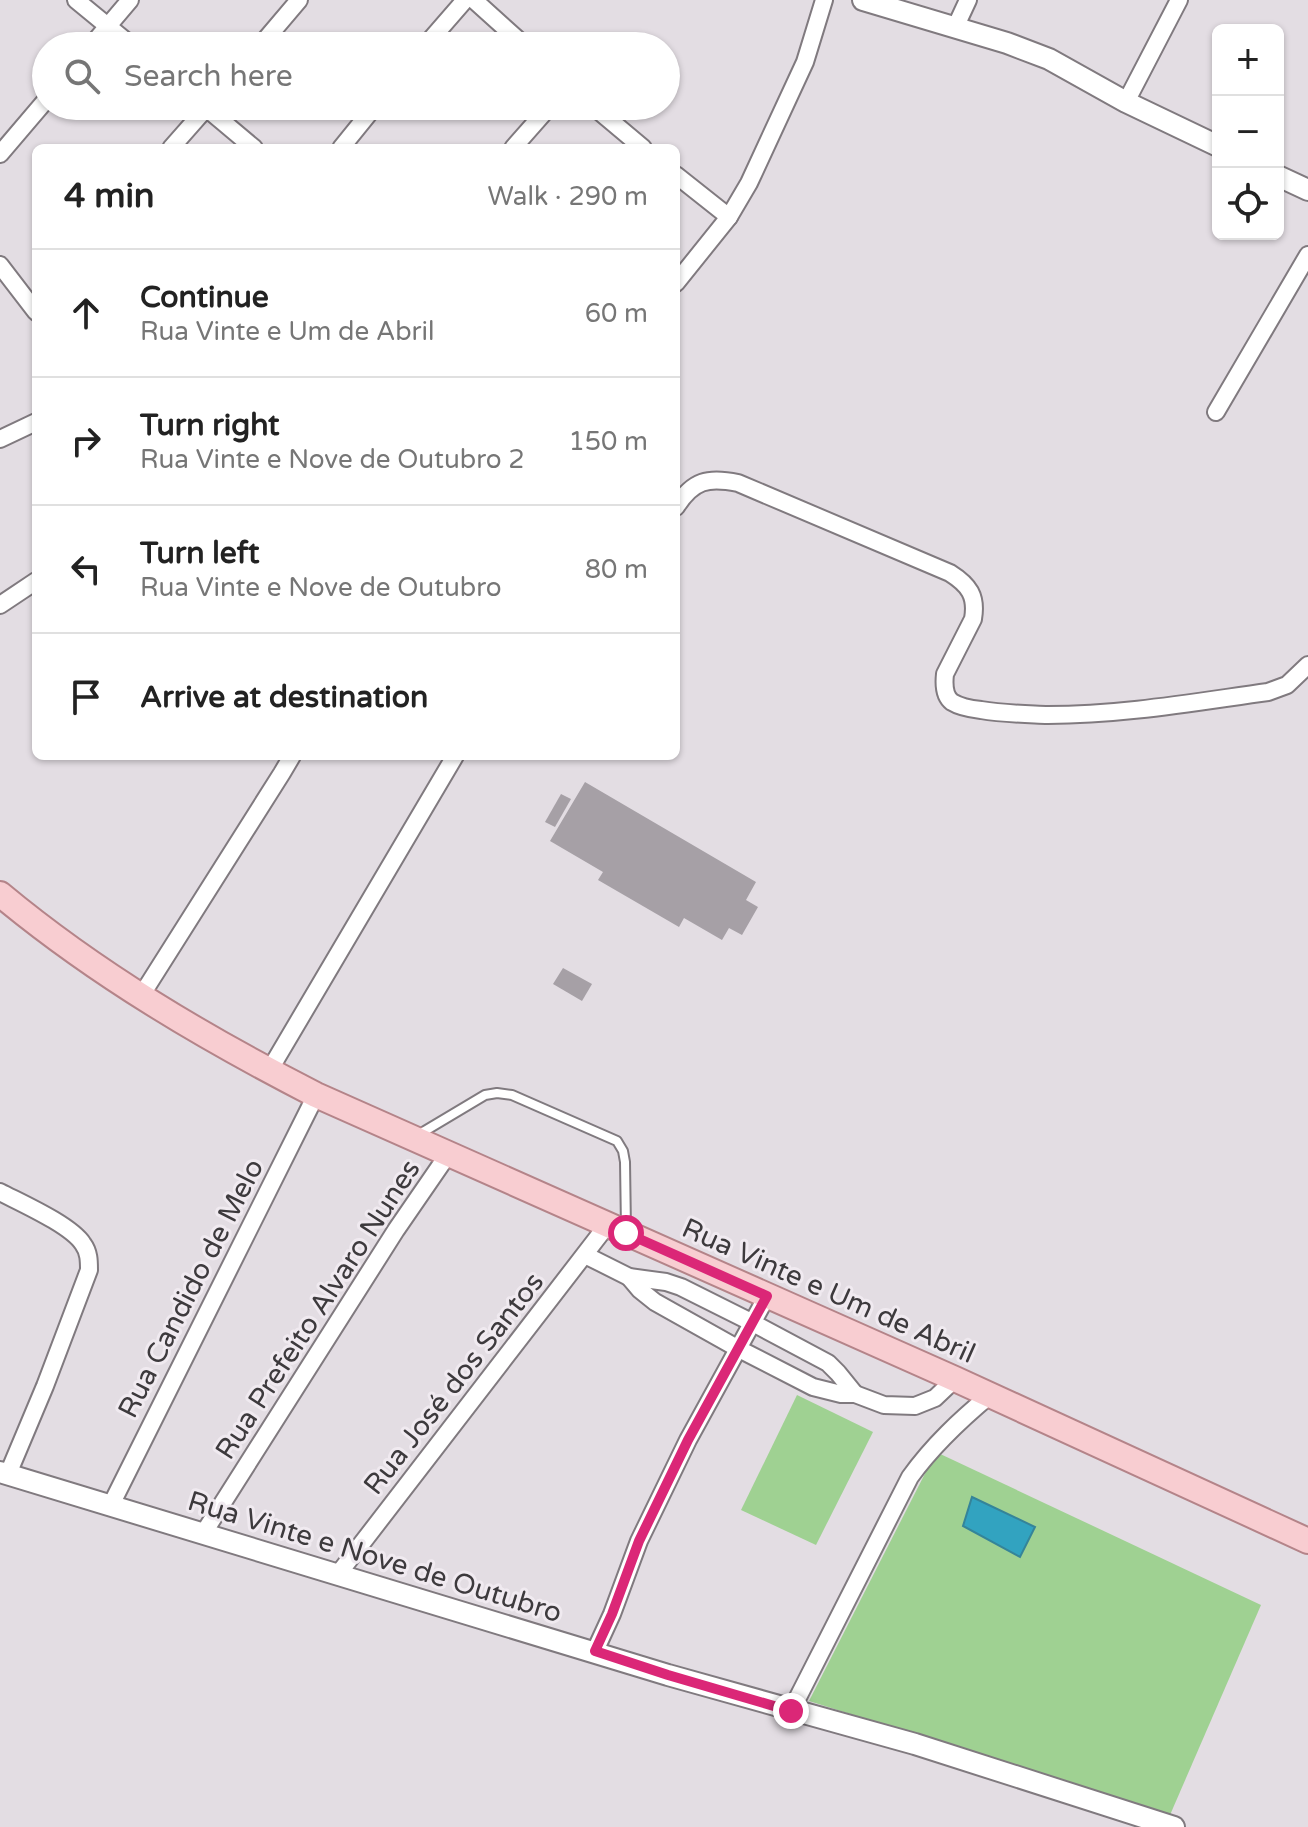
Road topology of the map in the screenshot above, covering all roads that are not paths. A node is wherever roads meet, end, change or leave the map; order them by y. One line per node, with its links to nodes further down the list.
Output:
1 (76, 0): 10 (street)
2 (130, 0): 10 (street)
3 (299, 0): 14 (street)
4 (465, 0): 15 (street)
5 (474, 0): 16 (street)
6 (824, 0): 34 (street)
7 (863, 0): 11 (street)
8 (968, 0): 11 (street)
9 (1179, 0): 17 (street)
10 (108, 26): 12 (street); 13 (street)
11 (955, 28): 17 (street)
12 (103, 32)
13 (115, 32)
14 (272, 32)
15 (437, 32)
16 (509, 32)
17 (1126, 102): 24 (street)
18 (32, 116): 30 (street)
19 (195, 120): 25 (street)
20 (221, 120): 26 (street)
21 (364, 120): 27 (street)
22 (538, 120): 28 (street)
23 (610, 120): 29 (street)
24 (1212, 143)
25 (174, 144)
26 (249, 144)
27 (344, 144)
28 (517, 144)
29 (638, 144)
30 (0, 154)
31 (680, 178): 34 (street)
32 (1284, 178): 33 (street)
33 (1307, 188)
34 (729, 217): 37 (street)
35 (1308, 255): 39 (street)
36 (0, 265): 38 (street)
37 (680, 278)
38 (32, 307)
39 (1216, 412)
40 (32, 424): 41 (street)
41 (0, 439)
42 (680, 502): 45 (street)
43 (32, 584): 44 (street)
44 (0, 605)
45 (1308, 665)
46 (290, 760): 49 (street)
47 (453, 760): 50 (street)
48 (0, 894): 49 (main road, Rua Vinte e Um de Abril)
49 (141, 996): 50 (main road, Rua Vinte e Um de Abril)
50 (269, 1071): 51 (main road, Rua Vinte e Um de Abril)
51 (316, 1095): 52 (main road, Rua Vinte e Um de Abril); 65 (street, Rua Candido de Melo)
52 (414, 1138): 53 (main road, Rua Vinte e Um de Abril); 55 (lane)
53 (449, 1153): 55 (main road, Rua Vinte e Um de Abril); 66 (street, Rua Prefeito Alvaro Nunes)
54 (0, 1192): 64 (street)
55 (617, 1228): 56 (street, Rua José dos Santos); 58 (main road, Rua Vinte e Um de Abril)
56 (585, 1255): 57 (street); 68 (street, Rua José dos Santos)
57 (629, 1277): 59 (street); 60 (street)
58 (767, 1296): 59 (street); 61 (main road, Rua Vinte e Um de Abril)
59 (751, 1322): 60 (street); 62 (street)
60 (737, 1348): 62 (street); 69 (street)
61 (955, 1379): 62 (street); 63 (main road, Rua Vinte e Um de Abril)
62 (855, 1394)
63 (990, 1395): 67 (main road, Rua Vinte e Um de Abril); 70 (street)
64 (4, 1473): 65 (street, Rua Vinte e Nove de Outubro)
65 (111, 1505): 66 (street, Rua Vinte e Nove de Outubro)
66 (203, 1534): 68 (street, Rua Vinte e Nove de Outubro)
67 (1308, 1541)
68 (339, 1573): 69 (street, Rua Vinte e Nove de Outubro)
69 (595, 1651): 70 (street, Rua Vinte e Nove de Outubro)
70 (791, 1711): 71 (street, Rua Vinte e Nove de Outubro)
71 (1174, 1827)

